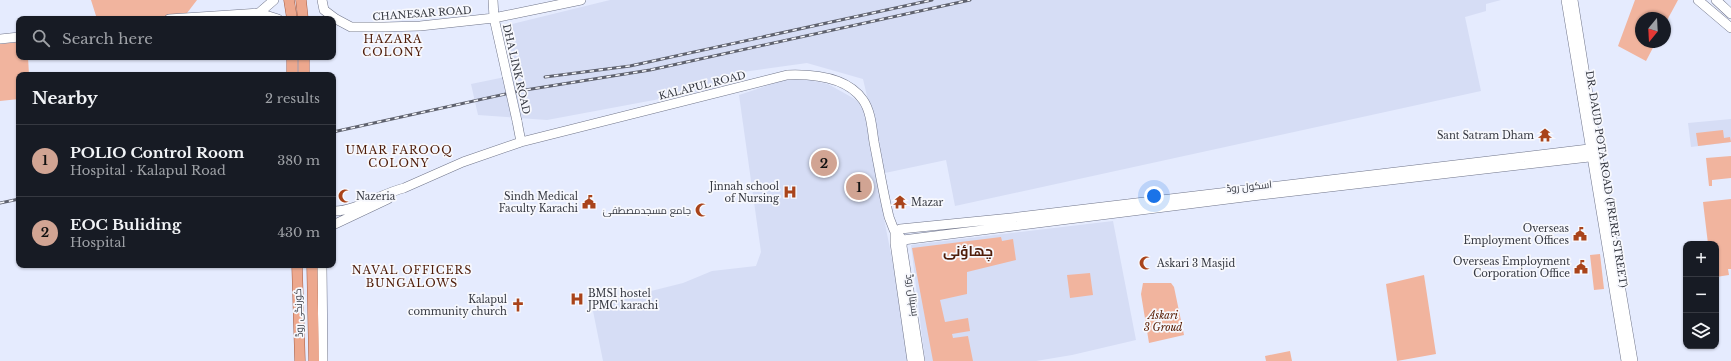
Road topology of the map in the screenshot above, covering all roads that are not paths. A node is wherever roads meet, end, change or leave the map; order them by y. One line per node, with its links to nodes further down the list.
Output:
1 (274, 0): 11 (main road)
2 (290, 0): 15 (main road)
3 (301, 0): 16 (main road)
4 (322, 0): 17 (main road, CHANESAR ROAD)
5 (493, 0): 18 (main road, DHA LINK ROAD)
6 (581, 0): 18 (main road, CHANESAR ROAD)
7 (1566, 0): 28 (main road, DR. DAUD POTA ROAD (FRERE STREET))
8 (1573, 0): 28 (main road, DR. DAUD POTA ROAD (FRERE STREET))
9 (1698, 0): 20 (main road)
10 (1716, 0): 12 (main road)
11 (259, 13): 13 (main road); 14 (main road)
12 (1731, 14)
13 (214, 16)
14 (268, 16)
15 (292, 16)
16 (303, 16)
17 (332, 16)
18 (494, 18): 19 (main road, CHANESAR ROAD); 27 (main road, DHA LINK ROAD, bridge)
19 (336, 19)
20 (1731, 28)
21 (16, 37): 22 (main road)
22 (0, 39)
23 (292, 60): 25 (main road)
24 (304, 60): 26 (main road)
25 (292, 72)
26 (304, 72)
27 (521, 142): 29 (main road, KALAPUL ROAD); 33 (main road, KALAPUL ROAD)
28 (1594, 152): 31 (main road, اسکول روڈ); 43 (main road, DR. DAUD POTA ROAD (FRERE STREET)); 44 (main road, DR. DAUD POTA ROAD (FRERE STREET))
29 (404, 188): 30 (main road); 32 (main road)
30 (336, 210)
31 (1111, 210): 33 (main road, اسکول روڈ); 34 (main road, اسکول روڈ)
32 (336, 224)
33 (895, 232): 34 (main road, KALAPUL ROAD); 41 (main road, ہسپتال روڈ)
34 (903, 240): 42 (main road, ہسپتال روڈ)
35 (297, 268): 38 (main road, کورنگی روڈ)
36 (312, 268): 39 (main road)
37 (322, 268): 40 (main road)
38 (300, 361)
39 (314, 361)
40 (323, 361)
41 (912, 361)
42 (920, 361)
43 (1626, 361)
44 (1633, 361)

